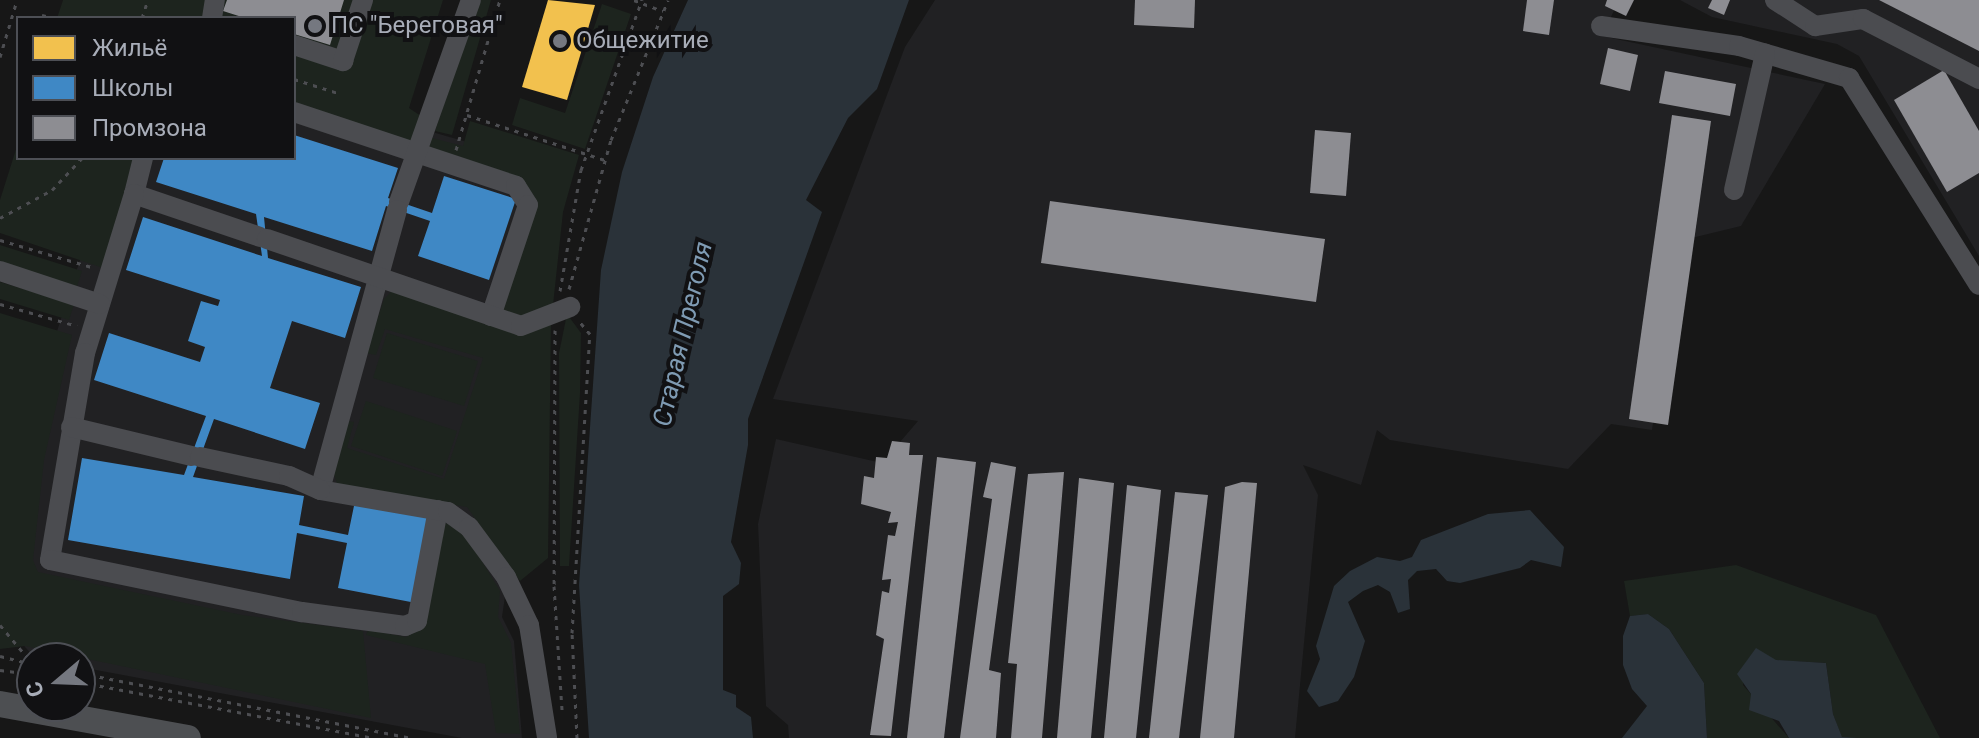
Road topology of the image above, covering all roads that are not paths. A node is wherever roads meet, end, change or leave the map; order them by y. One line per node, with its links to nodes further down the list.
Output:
1 (363, 0): 5 (street)
2 (471, 0): 9 (street)
3 (1775, 0): 7 (street)
4 (1601, 26): 6 (street)
5 (296, 46)
6 (1765, 53): 11 (street); 15 (street)
7 (1979, 79)
8 (296, 113): 9 (street)
9 (417, 154): 14 (street); 18 (street)
10 (142, 160): 12 (street)
11 (1734, 190)
12 (134, 194): 14 (street); 16 (street)
13 (0, 271): 16 (street)
14 (376, 280): 18 (street); 20 (street)
15 (1979, 285)
16 (100, 304): 19 (street)
17 (564, 310): 18 (street)
18 (491, 316)
19 (71, 427): 20 (street); 21 (street)
20 (320, 490): 21 (street)
21 (438, 510): 24 (street)
22 (0, 704): 23 (main road)
23 (188, 738)
24 (547, 738)

